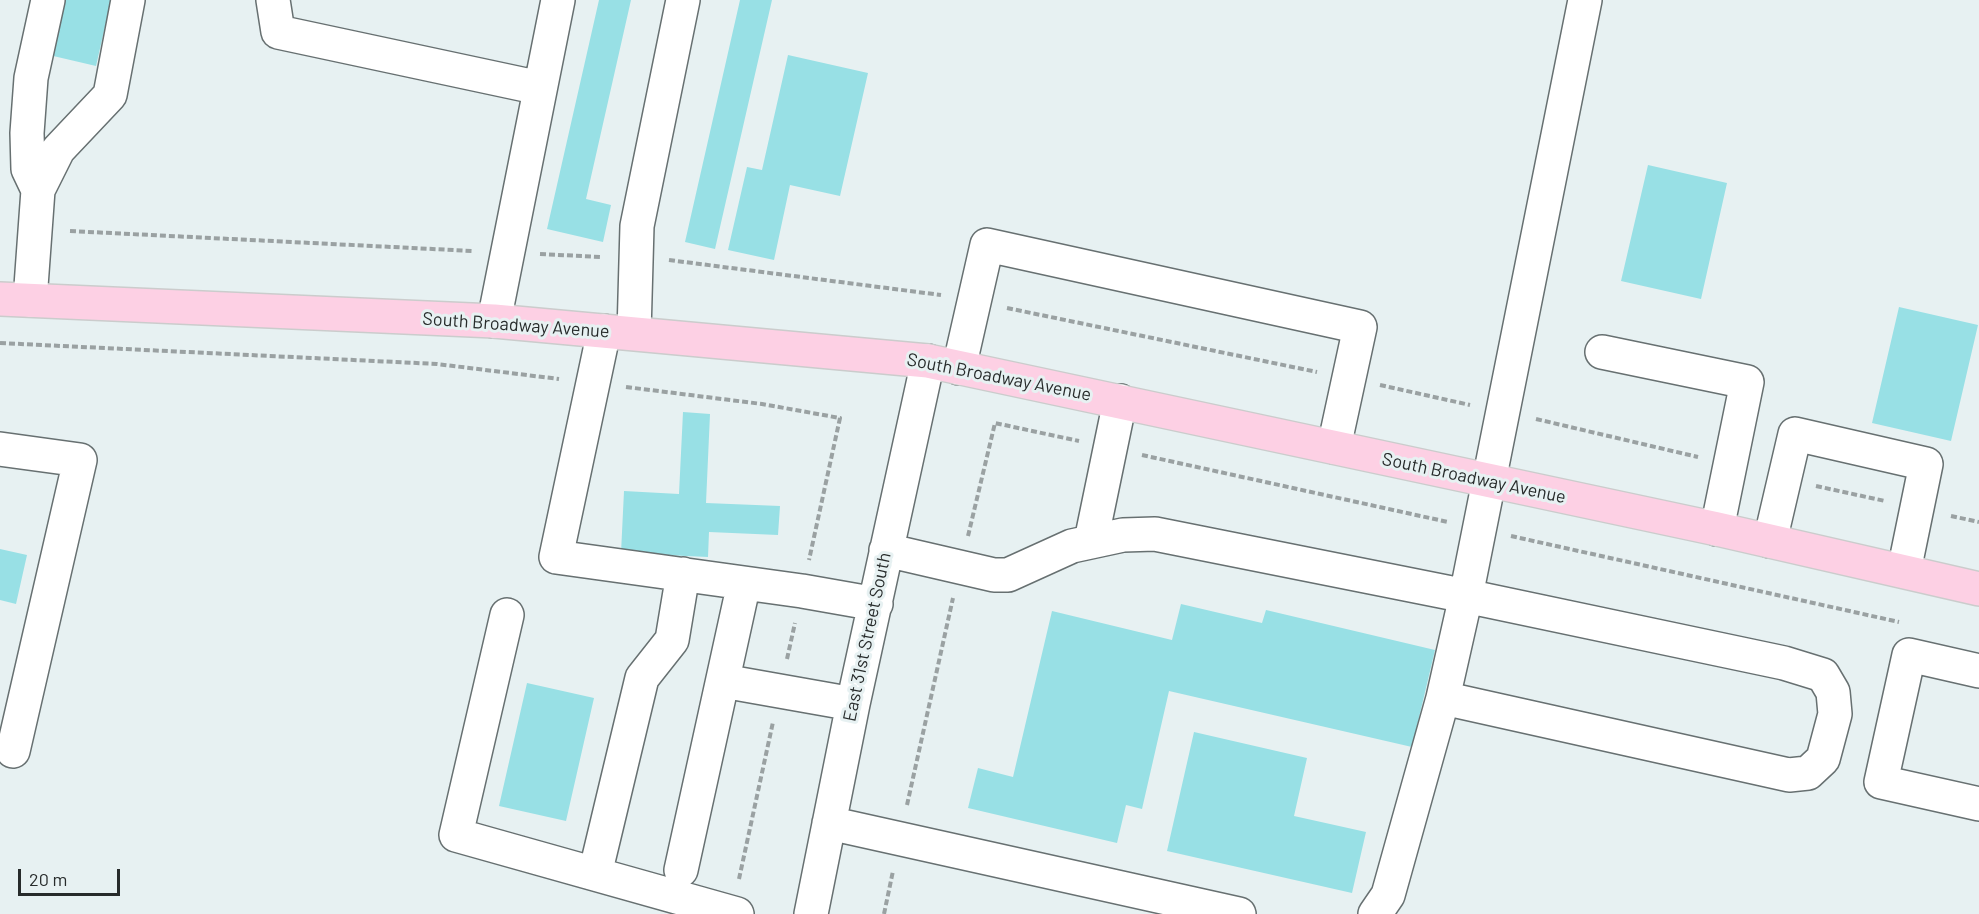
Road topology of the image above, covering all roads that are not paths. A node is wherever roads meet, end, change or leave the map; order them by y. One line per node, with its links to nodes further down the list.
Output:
1 (48, 0): 8 (street)
2 (128, 0): 8 (street)
3 (273, 0): 7 (street)
4 (558, 0): 7 (street)
5 (683, 0): 11 (street)
6 (1585, 0): 17 (street)
7 (540, 88): 10 (street)
8 (38, 190): 9 (street)
9 (15, 299): 10 (main road, South Broadway Avenue)
10 (495, 321): 11 (main road, South Broadway Avenue)
11 (619, 332): 13 (main road, South Broadway Avenue); 23 (street)
12 (1602, 352): 18 (street)
13 (944, 364): 14 (main road, South Broadway Avenue); 15 (street, East 31st Street South); 21 (street, East 31st Street South)
14 (1120, 401): 15 (main road, South Broadway Avenue); 19 (street)
15 (1334, 447): 17 (main road, South Broadway Avenue)
16 (0, 449): 33 (street)
17 (1490, 481): 18 (main road, South Broadway Avenue); 26 (street)
18 (1717, 529): 20 (main road, South Broadway Avenue)
19 (1090, 541): 21 (street); 26 (street)
20 (1770, 541): 22 (main road, South Broadway Avenue); 22 (street)
21 (886, 550): 27 (street, East 31st Street South)
22 (1904, 572): 25 (main road, South Broadway Avenue)
23 (683, 574): 24 (street); 37 (street)
24 (744, 583): 27 (street); 30 (street)
25 (1979, 589)
26 (1466, 596): 31 (street); 31 (street)
27 (876, 604): 32 (street, East 31st Street South)
28 (507, 615): 37 (street)
29 (1979, 671): 34 (street)
30 (723, 681): 32 (street); 36 (street)
31 (1443, 698): 41 (street)
32 (853, 704): 35 (street, East 31st Street South)
33 (13, 751)
34 (1979, 804)
35 (830, 823): 39 (street, East 31st Street South); 40 (street)
36 (681, 870)
37 (595, 874): 38 (street)
38 (737, 914)
39 (811, 914)
40 (1239, 914)
41 (1375, 914)

